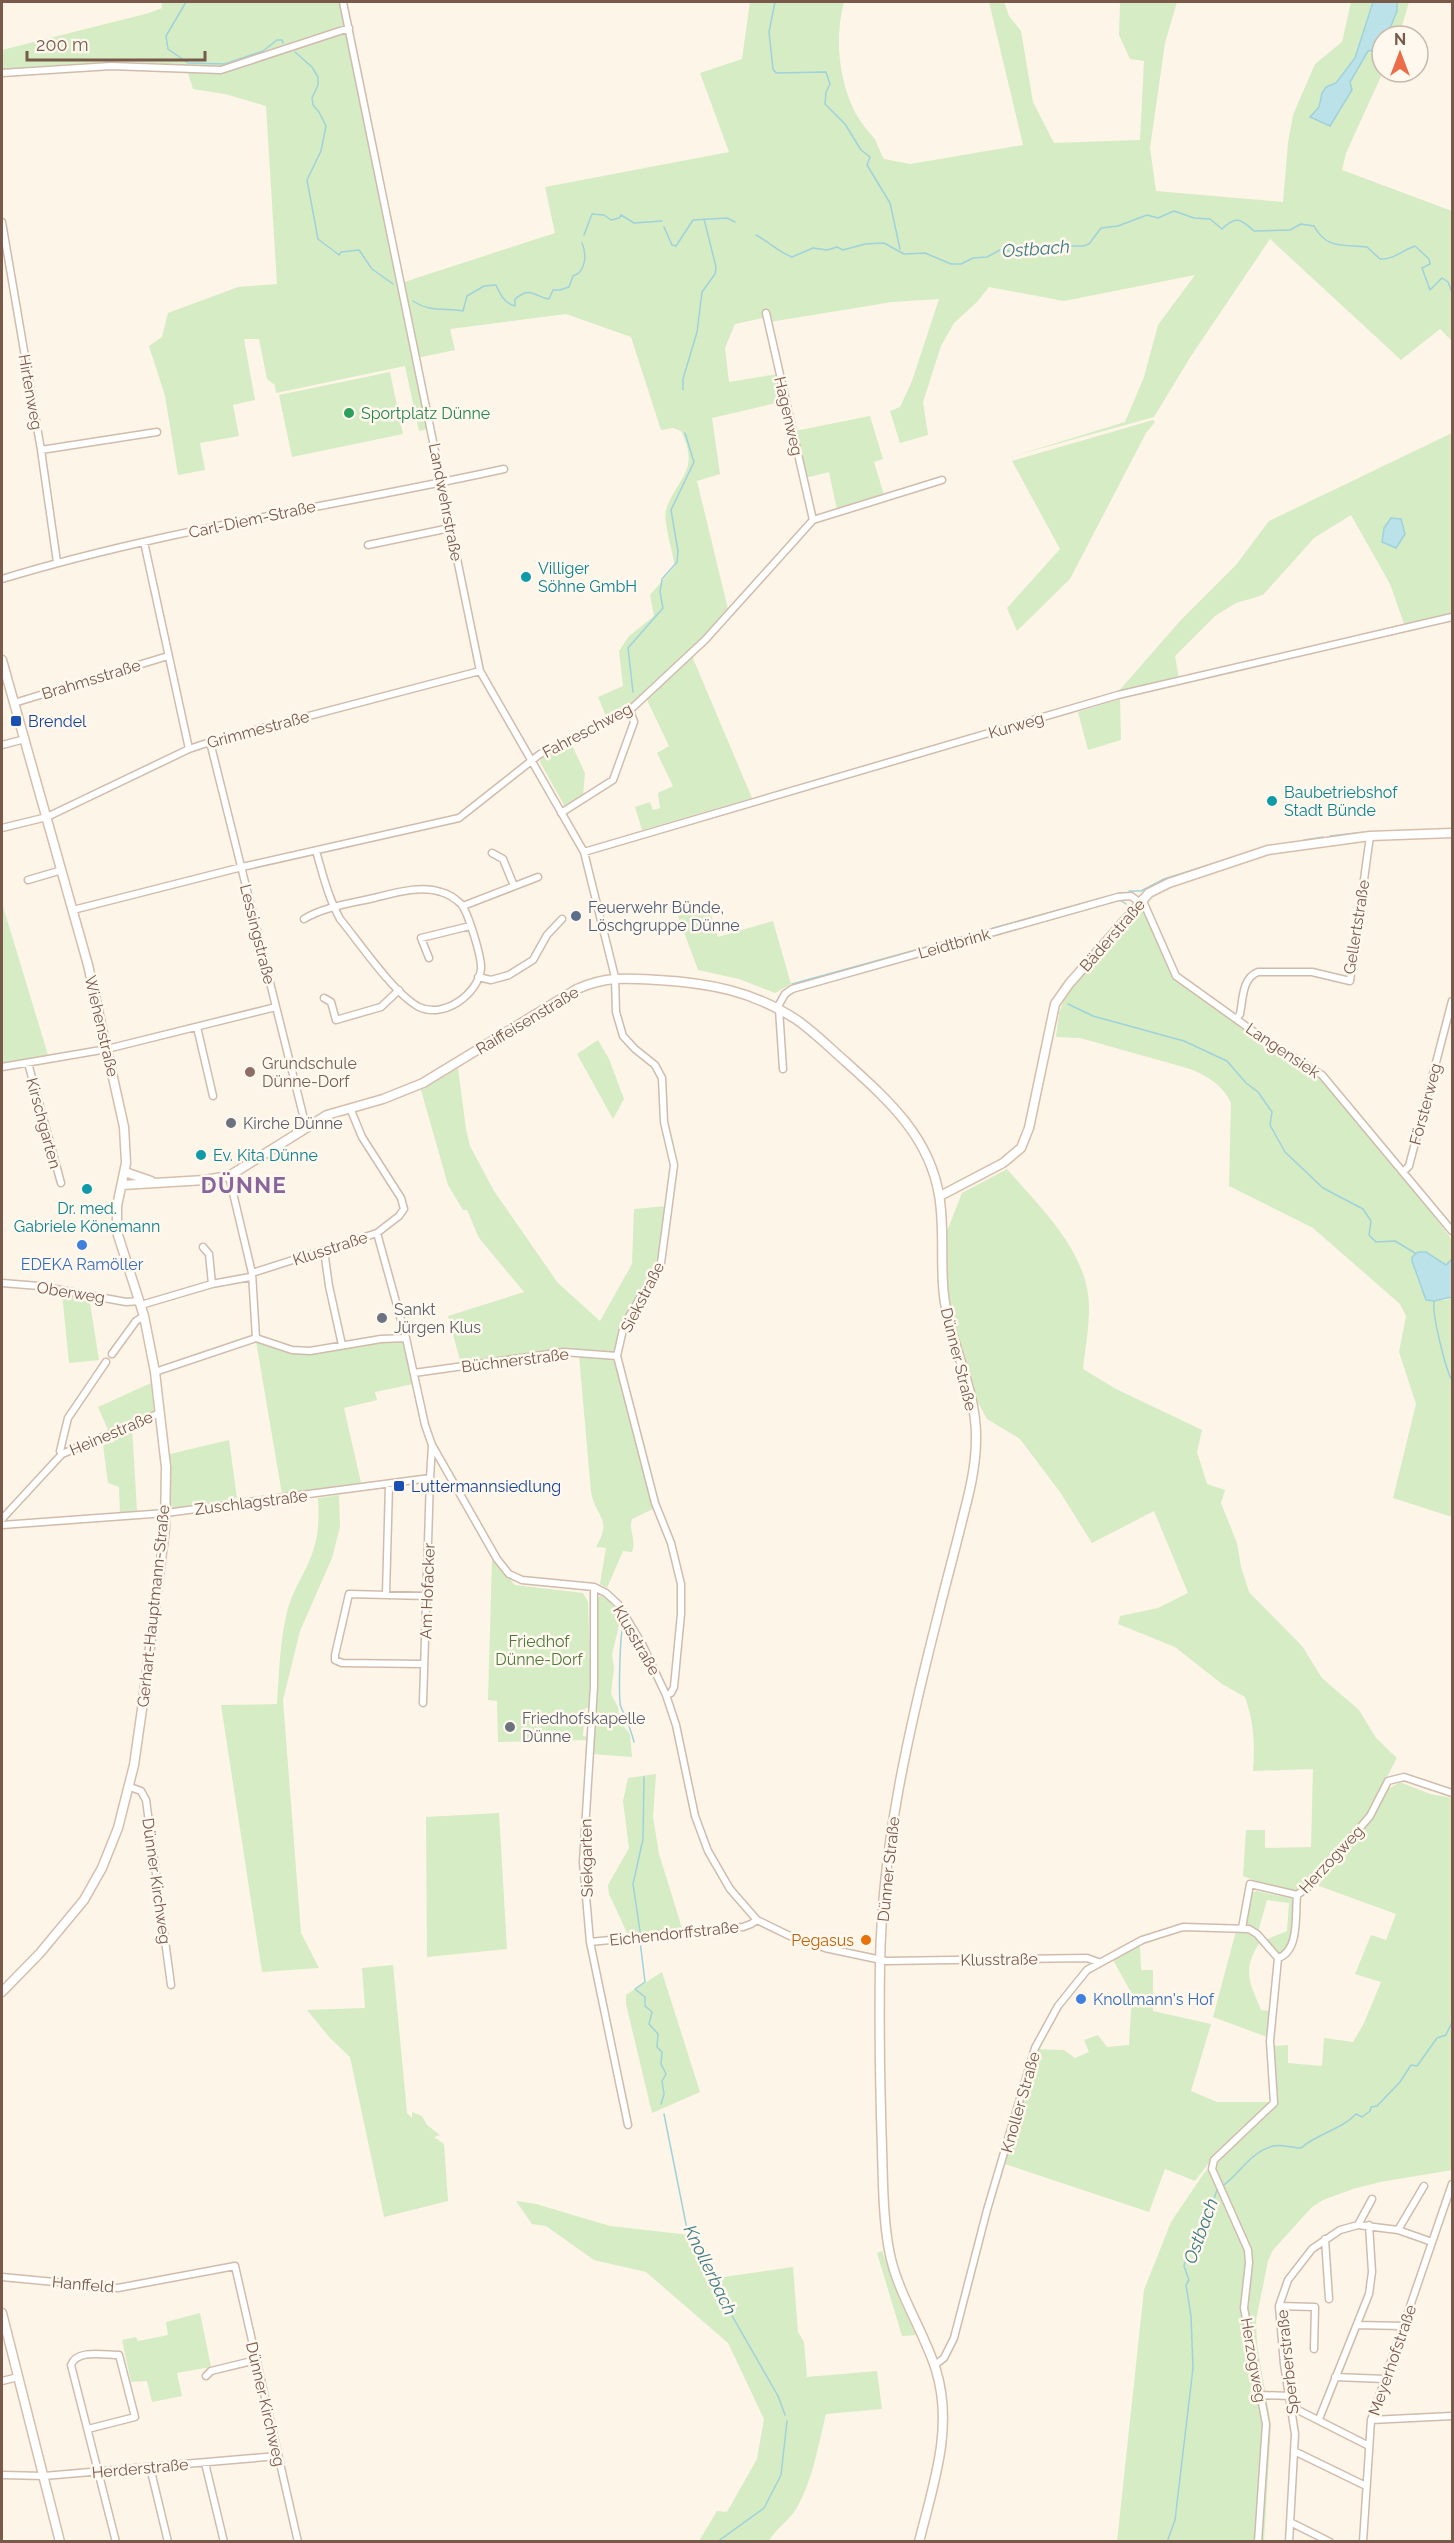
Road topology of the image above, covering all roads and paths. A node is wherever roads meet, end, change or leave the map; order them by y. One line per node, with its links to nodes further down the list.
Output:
1 (343, 2): 2 (street, Landwehrstraße)
2 (349, 28): 3 (street); 10 (street, Landwehrstraße)
3 (2, 73)
4 (2, 222): 7 (street, Hirtenweg)
5 (766, 313): 11 (street, Hagenweg)
6 (157, 432): 7 (street)
7 (41, 450): 15 (street, Hirtenweg)
8 (504, 468): 10 (street, Carl-Diem-Straße)
9 (942, 480): 11 (street)
10 (442, 482): 12 (street, Landwehrstraße); 13 (street, Carl-Diem-Straße)
11 (813, 520): 22 (street, Fahreschweg)
12 (450, 528): 14 (street); 20 (street, Landwehrstraße)
13 (144, 542): 15 (street, Carl-Diem-Straße); 18 (street)
14 (368, 545)
15 (57, 562): 16 (street, Carl-Diem-Straße)
16 (2, 579)
17 (1452, 617): 34 (street, Kurweg)
18 (168, 656): 21 (street, Brahmsstraße); 26 (street)
19 (2, 660): 21 (street, Wiehenstraße)
20 (480, 671): 24 (street, Grimmestraße); 27 (street, Landwehrstraße)
21 (14, 703): 23 (street, Wiehenstraße)
22 (630, 710): 27 (street, Fahreschweg); 28 (street)
23 (25, 739): 25 (street); 29 (street, Wiehenstraße)
24 (210, 742): 26 (street, Grimmestraße); 36 (street, Lessingstraße)
25 (2, 745)
26 (189, 749): 29 (street, Grimmestraße)
27 (531, 761): 28 (street, Landwehrstraße); 33 (street, Fahreschweg)
28 (561, 813): 34 (street, Landwehrstraße)
29 (47, 817): 30 (street); 37 (street, Wiehenstraße)
30 (2, 828)
31 (1452, 833): 32 (street, Bäderstraße)
32 (1370, 836): 41 (street, Bäderstraße); 56 (street, Gellertstraße)
33 (316, 851): 36 (street, Fahreschweg); 43 (street)
34 (584, 852): 50 (street, Landwehrstraße)
35 (492, 853): 40 (street)
36 (242, 867): 44 (street, Fahreschweg); 54 (street, Lessingstraße)
37 (62, 870): 39 (street); 44 (street, Wiehenstraße)
38 (538, 877): 40 (street)
39 (28, 880)
40 (514, 886): 42 (street)
41 (1141, 901): 55 (street, Leidtbrink); 56 (street, Langensiek); 71 (street, Bäderstraße)
42 (463, 906): 43 (street); 47 (street)
43 (334, 908): 45 (street); 51 (street)
44 (73, 910): 58 (street, Wiehenstraße)
45 (304, 919)
46 (562, 919): 49 (street)
47 (470, 926): 48 (street); 49 (street)
48 (429, 958)
49 (478, 977): 51 (street)
50 (615, 977): 55 (street, Raiffeisenstraße); 63 (street, Raiffeisenstraße); 85 (street, Siekstraße)
51 (399, 990): 52 (street)
52 (324, 998)
53 (1452, 1001): 65 (street, Försterweg)
54 (276, 1007): 57 (street); 64 (street, Lessingstraße)
55 (778, 1009): 61 (street); 71 (street, Raiffeisenstraße)
56 (1237, 1018): 65 (street, Langensiek)
57 (197, 1027): 58 (street); 62 (street)
58 (107, 1049): 59 (street); 66 (street, Wiehenstraße)
59 (28, 1063): 60 (street); 68 (street, Kirschgarten)
60 (2, 1067)
61 (783, 1069)
62 (213, 1096)
63 (350, 1108): 64 (street, Raiffeisenstraße); 73 (street)
64 (306, 1126): 67 (street, Raiffeisenstraße)
65 (1404, 1171): 72 (street, Langensiek)
66 (125, 1172): 69 (street, Raiffeisenstraße); 70 (street, Wiehenstraße)
67 (229, 1176): 69 (street, Raiffeisenstraße); 76 (street)
68 (61, 1183)
69 (154, 1183): 70 (street, Raiffeisenstraße)
70 (123, 1185): 79 (street, Gerhart-Hauptmann-Straße)
71 (940, 1196): 110 (street, Dünner Straße)
72 (1452, 1231)
73 (377, 1233): 75 (street, Klusstraße); 82 (street, Klusstraße)
74 (203, 1246): 78 (street)
75 (324, 1250): 76 (street, Klusstraße); 83 (street)
76 (251, 1275): 78 (street, Klusstraße); 81 (street)
77 (2, 1283): 79 (street, Oberweg)
78 (212, 1284): 79 (street, Klusstraße)
79 (140, 1303): 80 (street, Gerhart-Hauptmann-Straße)
80 (144, 1316): 84 (street); 87 (street, Gerhart-Hauptmann-Straße)
81 (256, 1338): 83 (street); 87 (street)
82 (406, 1338): 83 (street); 88 (street, Klusstraße)
83 (342, 1345)
84 (112, 1354)
85 (617, 1356): 88 (street, Büchnerstraße); 101 (street, Siekstraße)
86 (106, 1362): 91 (street, Heinestraße)
87 (155, 1372): 89 (street, Gerhart-Hauptmann-Straße)
88 (414, 1373): 90 (street, Klusstraße)
89 (160, 1413): 91 (street, Heinestraße); 94 (street, Gerhart-Hauptmann-Straße)
90 (432, 1445): 92 (street); 97 (street, Klusstraße)
91 (62, 1454): 95 (street, Heinestraße)
92 (430, 1478): 93 (street, Zuschlagstraße); 99 (street, Am Hofacker)
93 (388, 1485): 94 (street, Zuschlagstraße); 98 (street)
94 (166, 1513): 96 (street, Zuschlagstraße); 103 (street, Gerhart-Hauptmann-Straße)
95 (2, 1519)
96 (2, 1525)
97 (594, 1587): 101 (street, Klusstraße); 108 (street, Siekgarten)
98 (386, 1594): 99 (street); 100 (street)
99 (427, 1596): 100 (street, Am Hofacker)
100 (424, 1664): 102 (street, Am Hofacker)
101 (666, 1695): 106 (street, Klusstraße)
102 (423, 1703)
103 (130, 1786): 112 (street, Dünner Kirchweg); 113 (street, Gerhart-Hauptmann-Straße)
104 (1452, 1793): 105 (street, Herzogweg)
105 (1297, 1895): 107 (street); 109 (street, Herzogweg)
106 (757, 1920): 108 (street, Eichendorffstraße); 110 (street, Klusstraße)
107 (1242, 1928): 109 (street); 111 (street, Knoller Straße)
108 (590, 1942): 114 (street, Siekgarten)
109 (1278, 1958): 138 (street, Herzogweg)
110 (880, 1960): 111 (street, Klusstraße); 132 (street, Dünner Straße)
111 (1098, 1962): 132 (street, Knoller Straße)
112 (171, 1985)
113 (2, 1992)
114 (628, 2126)
115 (1452, 2184): 122 (street, Meyerhofstraße)
116 (1424, 2186): 120 (street)
117 (1372, 2199): 118 (street)
118 (1358, 2225): 119 (street, Sperberstraße); 121 (street, Sperberstraße)
119 (1369, 2225): 120 (street, Sperberstraße); 128 (street)
120 (1398, 2230): 122 (street, Sperberstraße)
121 (1325, 2239): 125 (street); 126 (street, Sperberstraße)
122 (1432, 2242): 129 (street, Meyerhofstraße)
123 (235, 2266): 124 (street, Hanffeld); 131 (street, Dünner Kirchweg)
124 (2, 2277)
125 (1329, 2299)
126 (1279, 2306): 130 (street); 139 (street, Sperberstraße)
127 (2, 2313): 134 (street)
128 (1357, 2325): 129 (street); 135 (street)
129 (1403, 2326): 136 (street, Meyerhofstraße)
130 (1314, 2349)
131 (256, 2360): 133 (street); 147 (street, Dünner Kirchweg)
132 (935, 2365): 160 (street, Dünner Straße)
133 (206, 2376)
134 (18, 2377): 137 (street); 152 (street)
135 (1335, 2377): 136 (street); 142 (street)
136 (1385, 2379): 143 (street, Meyerhofstraße)
137 (2, 2381)
138 (1260, 2395): 139 (street); 161 (street, Herzogweg)
139 (1291, 2396): 140 (street, Sperberstraße)
140 (1292, 2407): 142 (street); 146 (street, Sperberstraße)
141 (1452, 2416): 143 (street)
142 (1319, 2419): 145 (street)
143 (1371, 2420): 145 (street, Meyerhofstraße)
144 (88, 2429): 144 (street); 150 (street)
145 (1369, 2446): 153 (street, Meyerhofstraße)
146 (1294, 2451): 153 (street); 154 (street, Sperberstraße)
147 (278, 2456): 148 (street, Herderstraße); 159 (street, Dünner Kirchweg)
148 (205, 2463): 149 (street, Herderstraße); 158 (street)
149 (150, 2468): 150 (street, Herderstraße); 157 (street)
150 (99, 2472): 152 (street, Herderstraße); 156 (street)
151 (2, 2475): 152 (street, Herderstraße)
152 (44, 2476): 155 (street)
153 (1366, 2486): 164 (street, Meyerhofstraße)
154 (1290, 2522): 162 (street, Sperberstraße); 163 (street)
155 (60, 2541)
156 (116, 2541)
157 (168, 2541)
158 (225, 2541)
159 (298, 2541)
160 (919, 2541)
161 (1258, 2541)
162 (1289, 2541)
163 (1330, 2541)
164 (1363, 2541)

